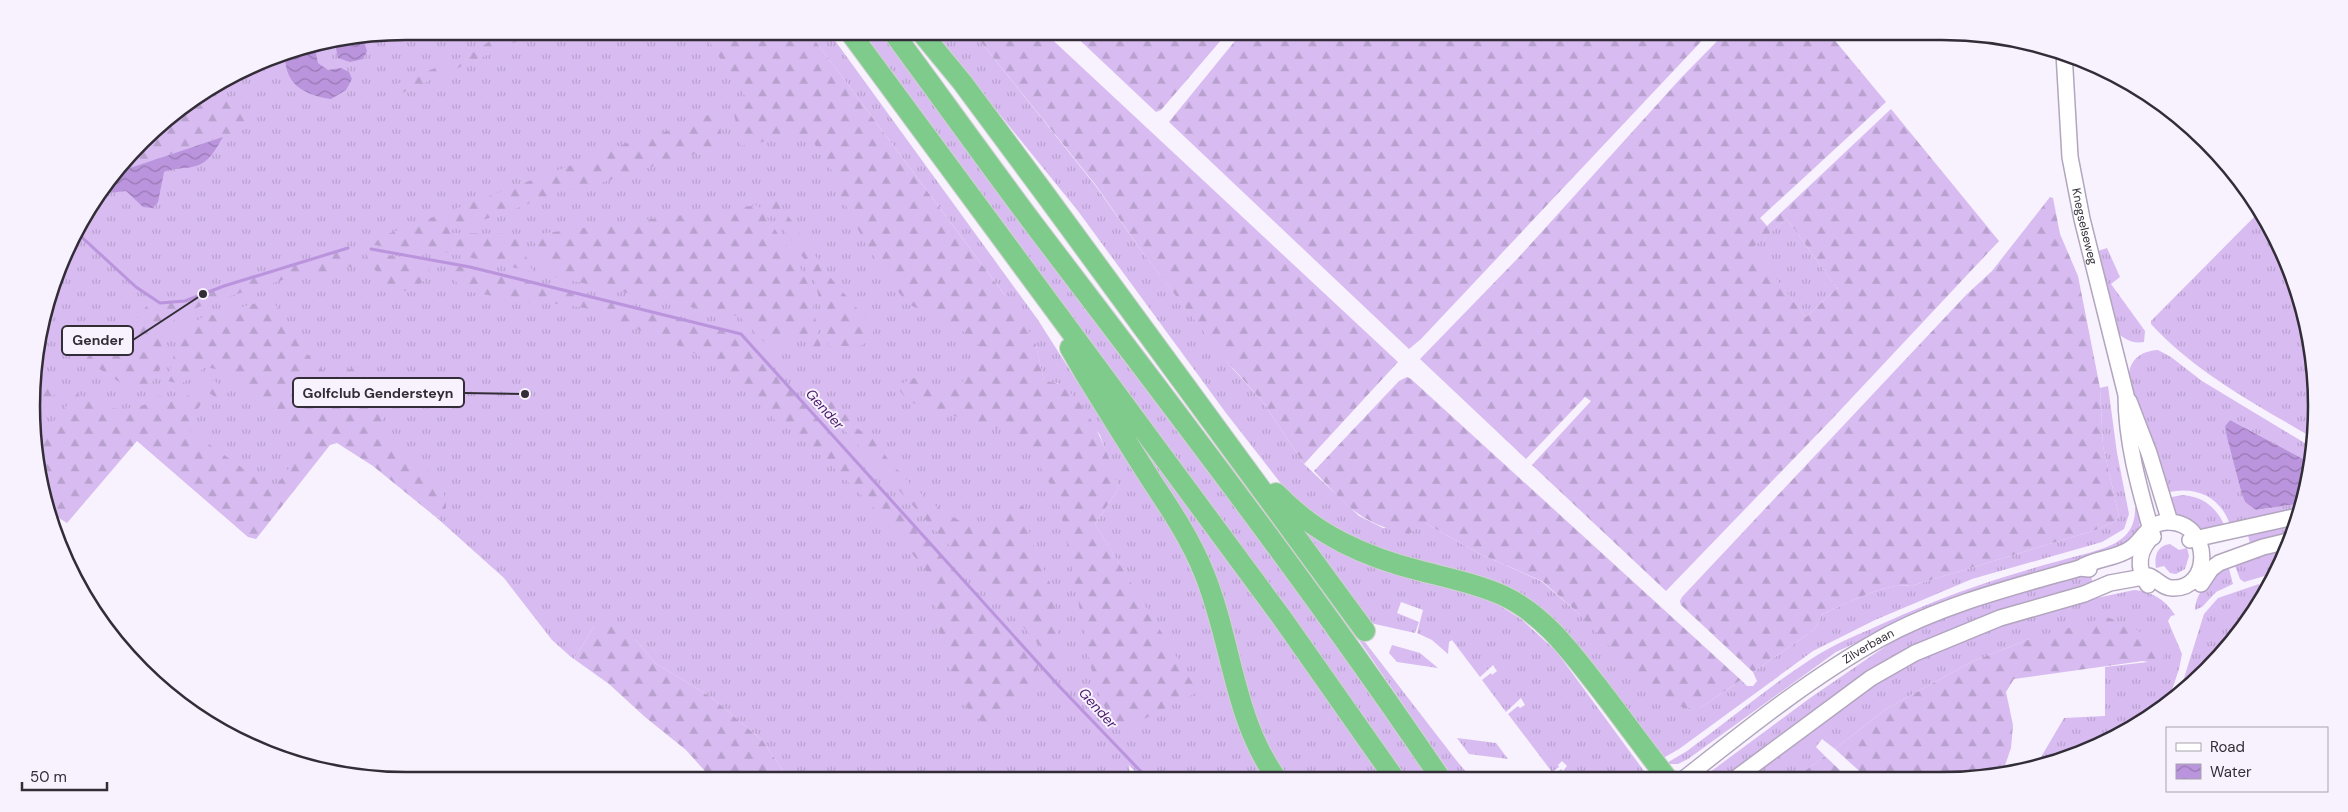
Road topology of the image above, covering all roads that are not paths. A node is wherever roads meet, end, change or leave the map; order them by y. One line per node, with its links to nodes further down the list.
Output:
1 (856, 40): 5 (highway)
2 (899, 40): 19 (highway)
3 (927, 40): 7 (highway)
4 (2064, 61): 6 (main road, Knegselseweg)
5 (1038, 286): 17 (highway); 18 (highway)
6 (2126, 395): 9 (main road, Knegselseweg); 10 (main road, Knegselseweg)
7 (1221, 434): 16 (highway); 20 (highway)
8 (2291, 518): 11 (main road)
9 (2170, 522): 10 (main road); 11 (main road)
10 (2151, 532): 11 (main road); 13 (main road)
11 (2198, 539): 14 (main road)
12 (2281, 543): 14 (main road)
13 (2139, 549): 15 (main road); 21 (main road, Zilverbaan)
14 (2206, 565): 15 (main road)
15 (2145, 580): 22 (main road)
16 (1365, 631)
17 (1272, 772)
18 (1390, 772)
19 (1436, 772)
20 (1662, 772)
21 (1693, 772)
22 (1744, 772)

